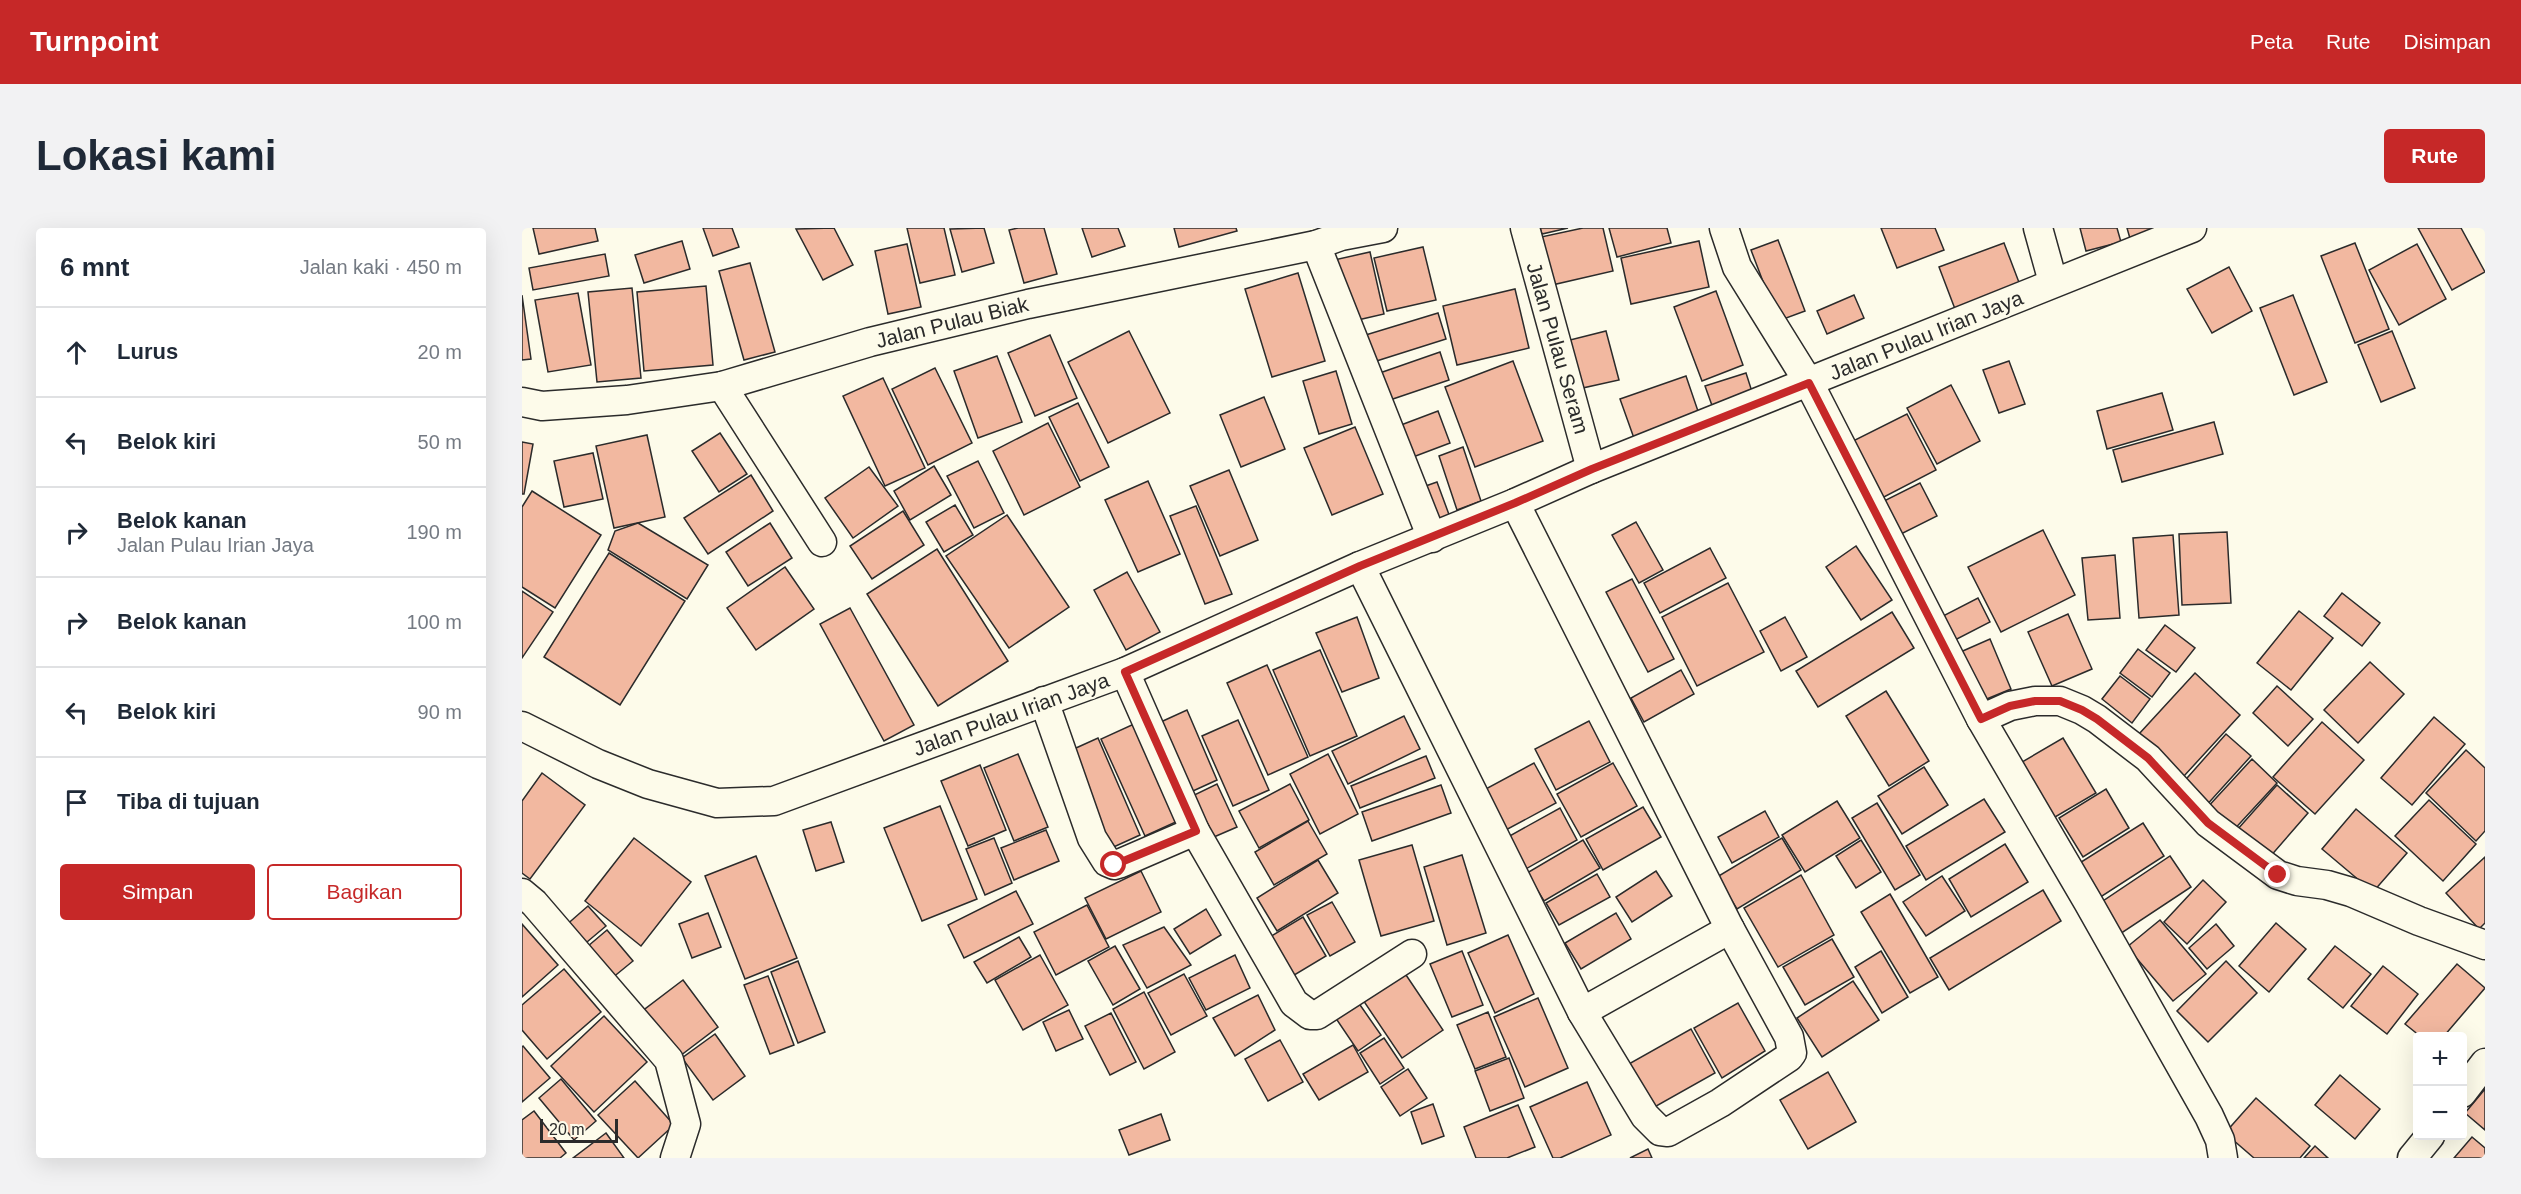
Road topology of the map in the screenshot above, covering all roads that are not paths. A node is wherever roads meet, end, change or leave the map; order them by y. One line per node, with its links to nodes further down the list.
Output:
1 (1383, 228): 6 (street, Jalan Pulau Biak)
2 (1525, 228): 11 (street, Jalan Pulau Seram)
3 (1724, 228): 8 (street)
4 (2038, 228): 7 (street)
5 (2192, 228): 7 (street, Jalan Pulau Irian Jaya)
6 (1332, 236): 9 (street, Jalan Pulau Biak); 13 (street)
7 (2053, 282): 8 (street, Jalan Pulau Irian Jaya)
8 (1809, 383): 11 (street, Jalan Pulau Irian Jaya); 18 (street)
9 (722, 386): 10 (street, Jalan Pulau Biak); 14 (street)
10 (522, 402)
11 (1592, 469): 12 (street, Jalan Pulau Irian Jaya)
12 (1515, 503): 13 (street, Jalan Pulau Irian Jaya); 22 (street)
13 (1432, 538): 15 (street, Jalan Pulau Irian Jaya)
14 (822, 542)
15 (1360, 566): 16 (street, Jalan Pulau Irian Jaya); 25 (street)
16 (1125, 672): 17 (street, Jalan Pulau Irian Jaya); 20 (street)
17 (1044, 701): 19 (street, Jalan Pulau Irian Jaya); 20 (street)
18 (1981, 719): 23 (street); 30 (street)
19 (525, 733)
20 (1196, 831): 24 (street)
21 (522, 892): 29 (street)
22 (1730, 929): 25 (street); 25 (street)
23 (2485, 945)
24 (1412, 954)
25 (1582, 1012)
26 (2485, 1064): 27 (street)
27 (2467, 1088)
28 (2427, 1140): 31 (street)
29 (675, 1158)
30 (2223, 1158)
31 (2412, 1158)

